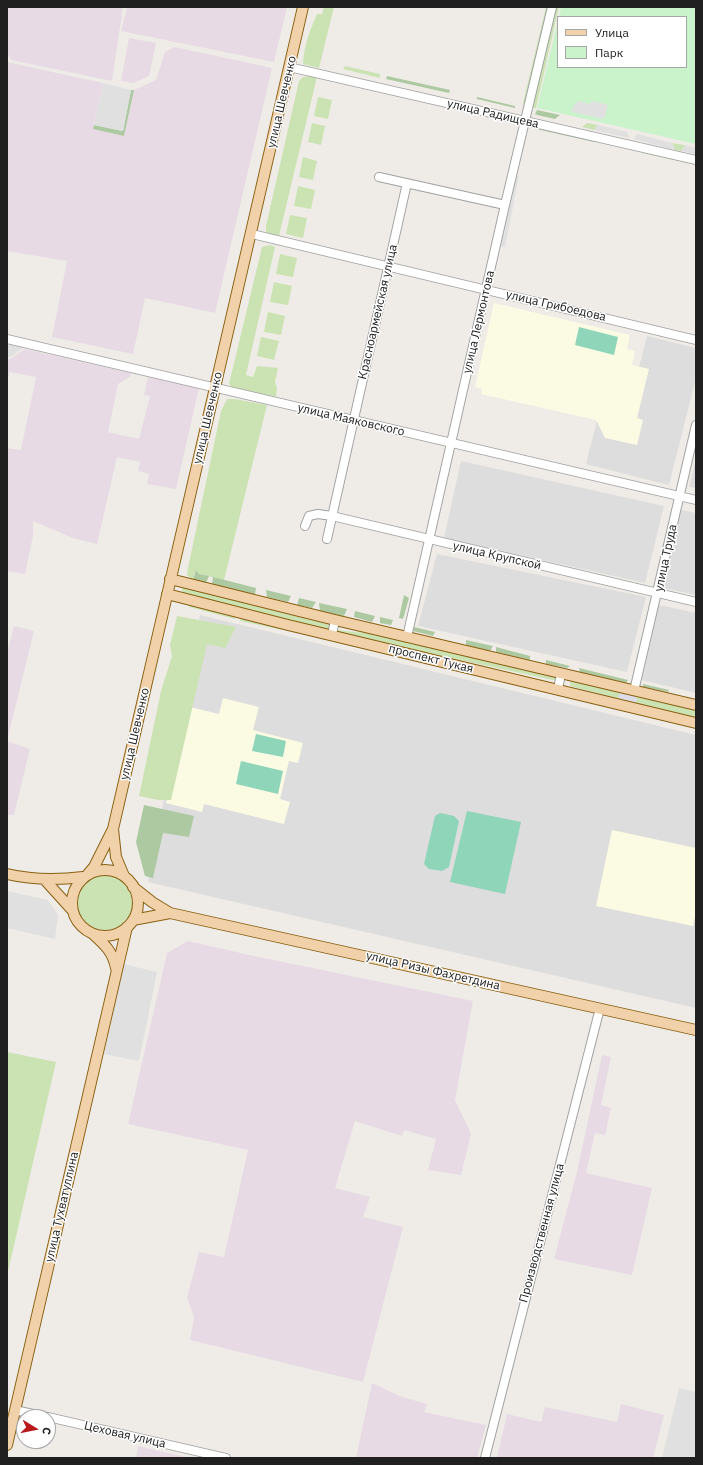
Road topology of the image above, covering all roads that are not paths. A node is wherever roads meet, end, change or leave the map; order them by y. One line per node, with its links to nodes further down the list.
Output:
1 (303, 7): 3 (main road, улица Шевченко)
2 (552, 7): 4 (street, улица Лермонтова)
3 (289, 67): 4 (street, улица Радищева); 9 (main road, улица Шевченко)
4 (525, 122): 5 (street, улица Радищева); 8 (street, улица Лермонтова)
5 (696, 160)
6 (379, 177): 7 (street)
7 (407, 183): 8 (street); 10 (street, Красноармейская улица)
8 (505, 205): 11 (street, улица Лермонтова)
9 (252, 234): 10 (street, улица Грибоедова); 14 (main road, улица Шевченко)
10 (388, 268): 11 (street, улица Грибоедова); 15 (street, Красноармейская улица)
11 (487, 290): 13 (street, улица Грибоедова); 17 (street, улица Лермонтова)
12 (7, 339): 14 (street, улица Маяковского)
13 (696, 340)
14 (216, 387): 15 (street, улица Маяковского); 24 (main road, улица Шевченко)
15 (353, 420): 17 (street, улица Маяковского); 20 (street, Красноармейская улица)
16 (696, 425): 18 (street, улица Труда)
17 (451, 443): 18 (street, улица Маяковского); 23 (street, улица Лермонтова)
18 (679, 496): 19 (street, улица Маяковского); 26 (street, улица Труда)
19 (696, 500)
20 (332, 516): 21 (street, улица Крупской); 22 (street, Красноармейская улица); 23 (street, улица Крупской)
21 (305, 526)
22 (327, 539)
23 (429, 540): 26 (street, улица Крупской); 30 (street, улица Лермонтова)
24 (170, 579): 25 (main road, улица Шевченко); 28 (main road, проспект Тукая)
25 (167, 594): 29 (main road, проспект Тукая); 36 (main road, улица Шевченко)
26 (658, 594): 27 (street, улица Крупской); 33 (street, улица Труда)
27 (696, 602)
28 (335, 620): 29 (street); 30 (main road, проспект Тукая)
29 (332, 635): 32 (main road, проспект Тукая)
30 (407, 638): 31 (main road, проспект Тукая)
31 (561, 674): 32 (street); 33 (main road, проспект Тукая)
32 (558, 689): 35 (main road, проспект Тукая)
33 (634, 691): 34 (main road, проспект Тукая)
34 (696, 705)
35 (696, 723)
36 (114, 829): 38 (main road); 39 (main road)
37 (7, 874): 40 (main road)
38 (86, 876): 39 (main road); 40 (main road); 42 (main road)
39 (124, 876): 41 (main road)
40 (44, 878): 42 (main road)
41 (133, 886): 43 (main road); 44 (main road)
42 (73, 911): 45 (main road)
43 (170, 912): 44 (main road); 47 (main road, улица Ризы Фахретдина)
44 (130, 923): 45 (main road); 46 (main road, улица Тухватуллина)
45 (92, 933): 46 (main road)
46 (116, 969): 49 (main road, улица Тухватуллина)
47 (600, 1008): 48 (main road, улица Ризы Фахретдина); 53 (street, Производственная улица)
48 (696, 1030)
49 (15, 1410): 51 (main road, улица Тухватуллина)
50 (56, 1419): 52 (street, Цеховая улица)
51 (7, 1445)
52 (226, 1458)
53 (485, 1458)

